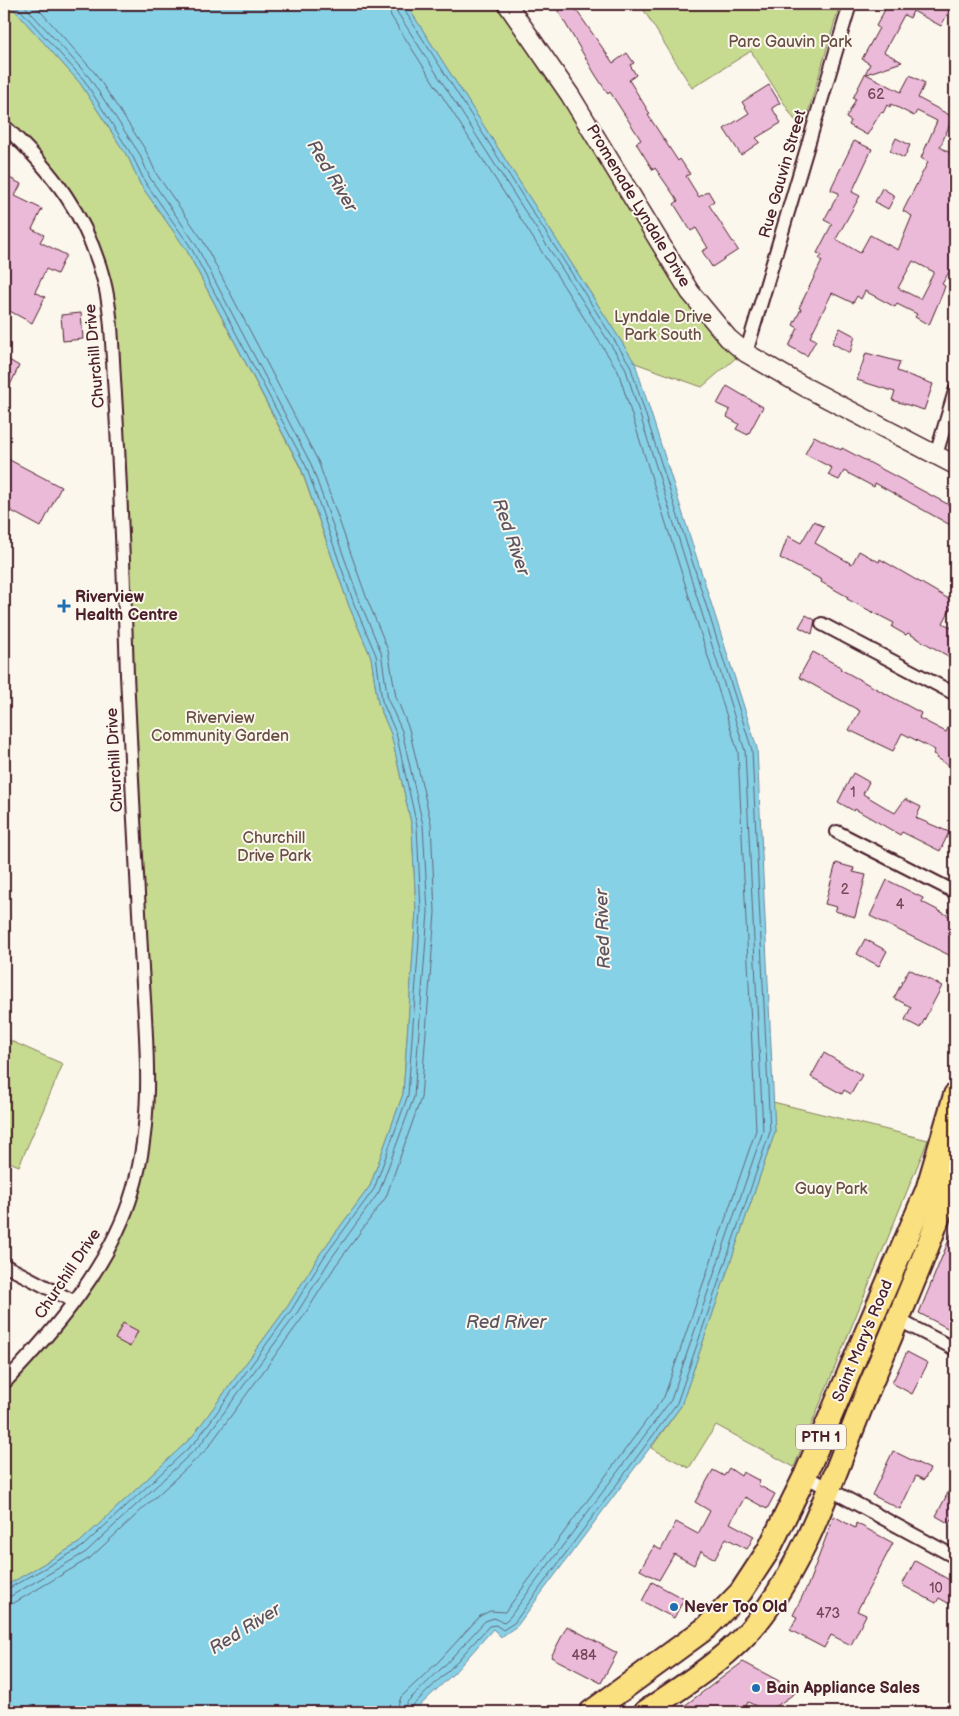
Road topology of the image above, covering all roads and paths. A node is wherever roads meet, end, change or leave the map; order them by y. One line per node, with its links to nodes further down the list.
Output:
1 (507, 4): 4 (street, Promenade Lyndale Drive)
2 (850, 4): 4 (street, Rue Gauvin Street)
3 (4, 126): 16 (street, Churchill Drive)
4 (746, 353): 6 (street, Promenade Lyndale Drive)
5 (955, 391): 6 (street)
6 (936, 455): 7 (street, Promenade Lyndale Drive)
7 (955, 465)
8 (822, 624): 9 (street)
9 (955, 694)
10 (837, 832): 11 (street)
11 (955, 892)
12 (955, 1095): 13 (highway, Saint Mary's Road / PTH 1)
13 (950, 1131): 17 (highway, Saint Mary's Road / PTH 1)
14 (955, 1169): 18 (highway, Saint Mary's Road / PTH 1)
15 (4, 1265): 16 (street)
16 (74, 1301): 20 (street, Churchill Drive)
17 (877, 1309): 18 (street); 21 (highway, Saint Mary's Road / PTH 1)
18 (897, 1319): 19 (street); 22 (highway, Saint Mary's Road / PTH 1)
19 (955, 1349)
20 (4, 1383)
21 (805, 1476): 22 (street); 24 (highway, Saint Mary's Road / PTH 1)
22 (828, 1489): 23 (street); 25 (highway, Saint Mary's Road / PTH 1)
23 (955, 1557)
24 (591, 1712)
25 (645, 1712)

